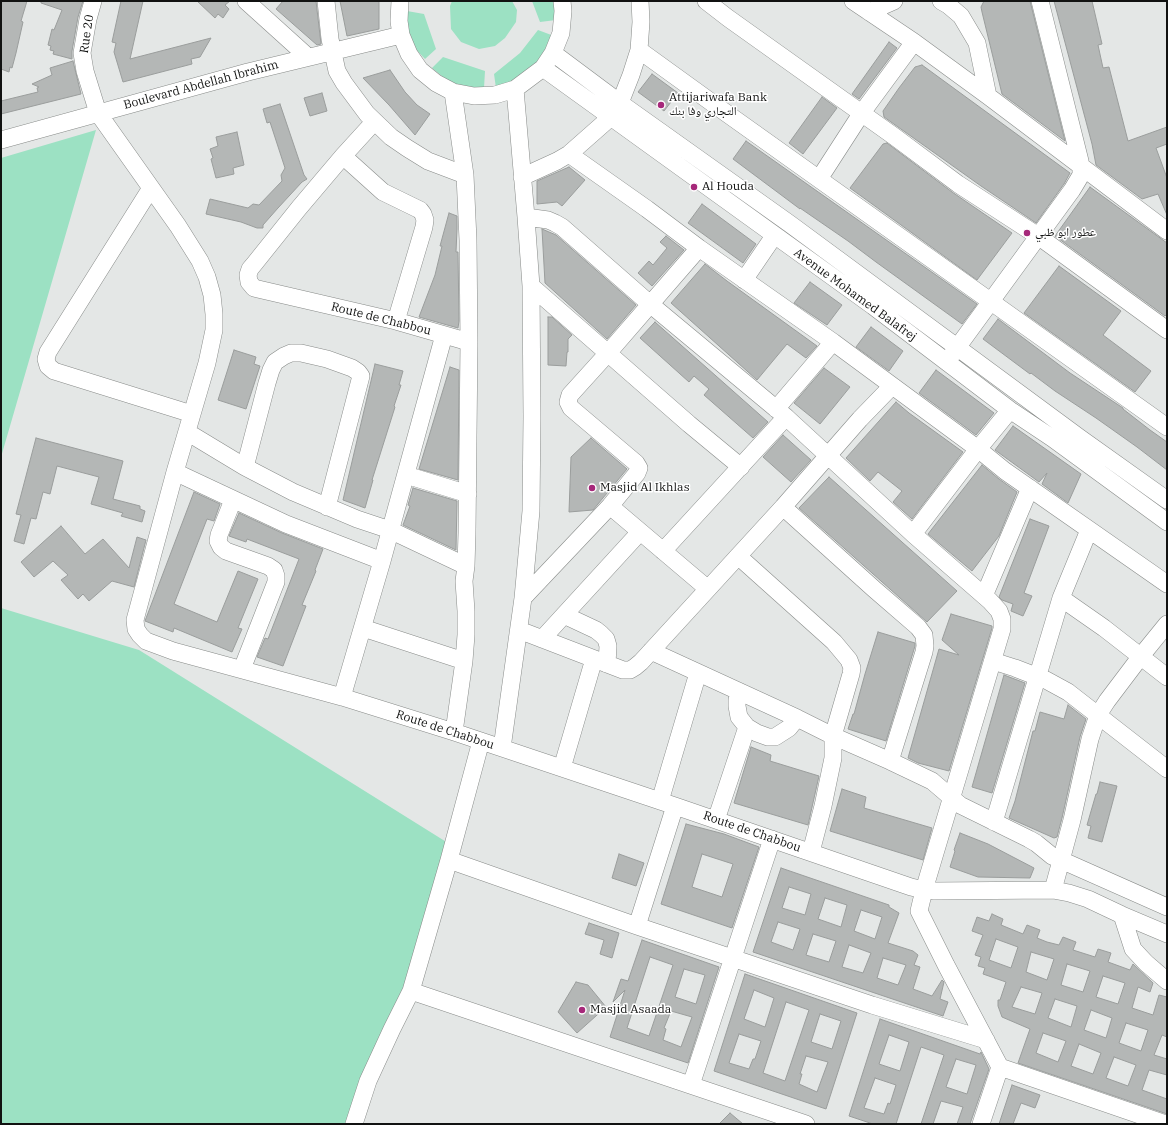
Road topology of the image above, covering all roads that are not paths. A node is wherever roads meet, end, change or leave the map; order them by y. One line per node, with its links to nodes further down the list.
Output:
1 (92, 1): 24 (street, Rue 20)
2 (246, 1): 18 (street)
3 (326, 1): 16 (street)
4 (400, 1): 13 (street)
5 (562, 1): 17 (street)
6 (640, 1): 15 (street)
7 (706, 1): 25 (street)
8 (853, 1): 12 (street)
9 (894, 1): 12 (street)
10 (941, 1): 22 (street)
11 (1040, 1): 31 (street)
12 (870, 12): 14 (street)
13 (401, 35): 16 (street, Boulevard Abdellah Ibrahim); 21 (street)
14 (914, 42): 22 (street); 25 (street)
15 (639, 50): 23 (street); 34 (street)
16 (333, 52): 18 (street, Boulevard Abdellah Ibrahim); 27 (street)
17 (554, 53): 19 (street); 23 (street, Avenue Mohamed Balafrej)
18 (308, 57): 24 (street, Boulevard Abdellah Ibrahim)
19 (543, 68): 20 (street); 26 (street, Avenue Mohamed Balafrej)
20 (515, 89): 21 (street); 33 (street)
21 (453, 92): 32 (street)
22 (988, 96): 31 (street)
23 (620, 103): 26 (street); 50 (street, Avenue Mohamed Balafrej)
24 (98, 113): 28 (street, Boulevard Abdellah Ibrahim); 35 (street, Rue 20)
25 (861, 114): 34 (street); 39 (street)
26 (610, 117): 29 (street); 38 (street, Avenue Mohamed Balafrej)
27 (374, 122): 30 (street, Route de Chabbou); 32 (street)
28 (1, 140)
29 (569, 154): 33 (street); 40 (street)
30 (343, 156): 45 (street); 45 (street, Route de Chabbou)
31 (1081, 165): 37 (street); 39 (street)
32 (465, 175): 48 (street)
33 (522, 177): 36 (street)
34 (819, 179): 43 (street)
35 (151, 188): 56 (street, Rue 20); 56 (street)
36 (526, 217): 42 (street); 44 (street)
37 (1167, 231)
38 (774, 236): 41 (street); 52 (street, Avenue Mohamed Balafrej)
39 (1038, 236): 43 (street); 46 (street)
40 (699, 248): 41 (street); 44 (street)
41 (744, 280): 49 (street)
42 (531, 286): 51 (street); 84 (street)
43 (991, 301): 50 (street); 57 (street)
44 (650, 304): 51 (street); 55 (street)
45 (396, 321): 47 (street, Route de Chabbou)
46 (1166, 327)
47 (444, 335): 48 (street); 64 (street, Route de Chabbou)
48 (469, 342): 66 (street)
49 (833, 342): 53 (street); 55 (street)
50 (957, 348): 52 (street); 68 (street, Avenue Mohamed Balafrej)
51 (608, 353): 62 (street); 69 (street)
52 (946, 362): 54 (street, Avenue Mohamed Balafrej)
53 (892, 386): 59 (street); 60 (street)
54 (1010, 410): 59 (street); 72 (street, Avenue Mohamed Balafrej)
55 (781, 413): 60 (street); 62 (street)
56 (192, 414): 58 (street, Rue 20)
57 (1167, 427)
58 (187, 432): 61 (street); 63 (street, Rue 20)
59 (978, 449): 65 (street); 76 (street)
60 (829, 455): 71 (street); 76 (street)
61 (245, 467): 70 (street); 70 (street)
62 (741, 467): 77 (street)
63 (175, 472): 67 (street); 87 (street, Rue 20)
64 (406, 475): 66 (street); 73 (street, Route de Chabbou)
65 (1030, 488): 74 (street); 83 (street)
66 (468, 494): 80 (street)
67 (233, 500): 79 (street); 97 (street)
68 (1167, 500)
69 (610, 506): 75 (street); 84 (street)
70 (327, 507): 73 (street)
71 (783, 507): 78 (street); 110 (street)
72 (1167, 522)
73 (390, 530): 79 (street, Route de Chabbou); 80 (street)
74 (1089, 530): 81 (street); 85 (street)
75 (640, 532): 77 (street); 86 (street)
76 (913, 534): 83 (street)
77 (664, 551): 82 (street)
78 (738, 556): 82 (street); 107 (street)
79 (382, 561): 89 (street, Route de Chabbou)
80 (466, 566): 94 (street)
81 (1167, 584)
82 (708, 589): 92 (street)
83 (984, 596): 95 (street)
84 (523, 598): 90 (street)
85 (1061, 598): 93 (street); 99 (street)
86 (564, 614): 91 (street); 96 (street)
87 (135, 620): 97 (street, Route de Chabbou)
88 (1167, 624): 93 (street)
89 (363, 628): 94 (street); 102 (street, Route de Chabbou)
90 (519, 630): 91 (street); 109 (street)
91 (542, 639): 96 (street)
92 (651, 651): 96 (street); 98 (street)
93 (1141, 656): 100 (street); 103 (street)
94 (464, 661): 106 (street)
95 (992, 661): 99 (street); 113 (street)
96 (601, 662): 111 (street)
97 (242, 669): 102 (street, Route de Chabbou)
98 (698, 673): 101 (street); 114 (street)
99 (1037, 676): 103 (street); 116 (street)
100 (1167, 676)
101 (740, 692): 104 (street); 105 (street)
102 (342, 696): 106 (street, Route de Chabbou)
103 (1098, 715): 112 (street); 120 (street)
104 (797, 718): 105 (street); 107 (street)
105 (747, 727): 115 (street)
106 (454, 732): 108 (street, Route de Chabbou)
107 (833, 736): 110 (street); 118 (street)
108 (481, 741): 109 (street, Route de Chabbou); 119 (street)
109 (502, 748): 111 (street, Route de Chabbou)
110 (890, 761): 113 (street)
111 (562, 768): 114 (street, Route de Chabbou)
112 (1167, 769)
113 (952, 798): 116 (street); 121 (street)
114 (667, 803): 115 (street, Route de Chabbou); 125 (street)
115 (716, 820): 117 (street, Route de Chabbou)
116 (994, 822): 120 (street)
117 (772, 839): 118 (street, Route de Chabbou); 127 (street)
118 (811, 852): 121 (street, Route de Chabbou)
119 (449, 860): 125 (street); 129 (street)
120 (1061, 860): 122 (street); 123 (street)
121 (924, 890): 122 (street, Route de Chabbou); 130 (street)
122 (1053, 890): 124 (street, Route de Chabbou)
123 (1167, 907)
124 (1122, 915): 126 (street, Route de Chabbou); 128 (street)
125 (637, 926): 127 (street)
126 (1167, 934)
127 (733, 958): 130 (street); 132 (street)
128 (1167, 981)
129 (411, 991): 132 (street); 134 (street)
130 (986, 1040): 131 (street)
131 (1000, 1067): 133 (street); 136 (street)
132 (691, 1085): 135 (street)
133 (1137, 1119): 137 (street)
134 (354, 1124)
135 (806, 1124)
136 (981, 1124)
137 (1166, 1124)

